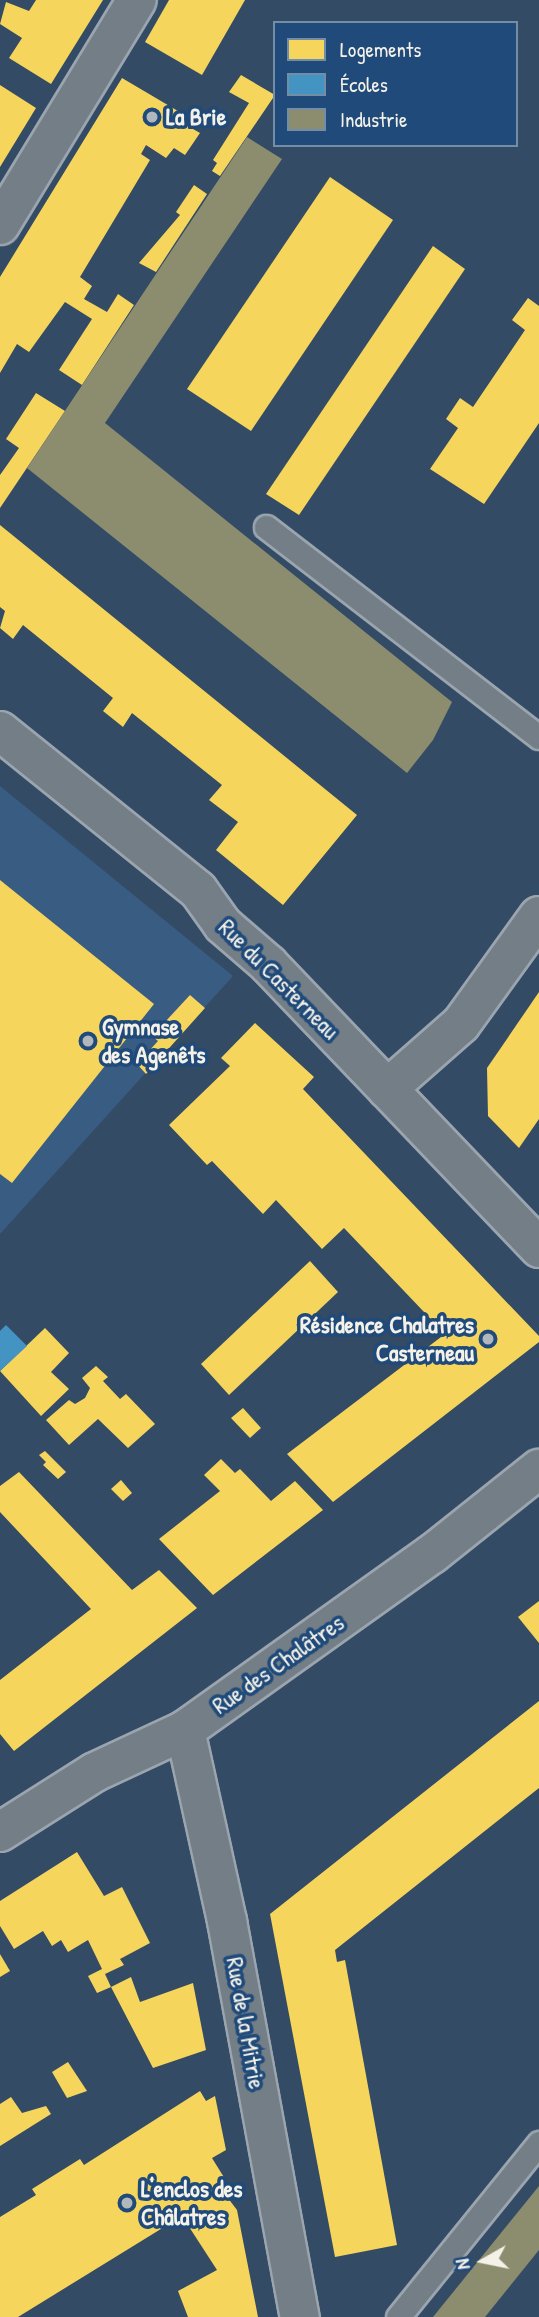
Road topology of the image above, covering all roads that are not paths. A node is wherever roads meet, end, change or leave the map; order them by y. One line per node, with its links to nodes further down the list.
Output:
1 (137, 0): 2 (street)
2 (0, 225)
3 (266, 527): 5 (lane)
4 (0, 731): 7 (street, Rue du Casterneau)
5 (539, 737)
6 (539, 916): 7 (street)
7 (387, 1089): 8 (street, Rue du Casterneau)
8 (539, 1248)
9 (539, 1469): 10 (street, Rue des Chalâtres)
10 (186, 1730): 11 (street, Rue des Chalâtres); 13 (street, Rue de la Mitrie)
11 (0, 1832)
12 (539, 2143): 14 (lane)
13 (300, 2317)
14 (398, 2317)

